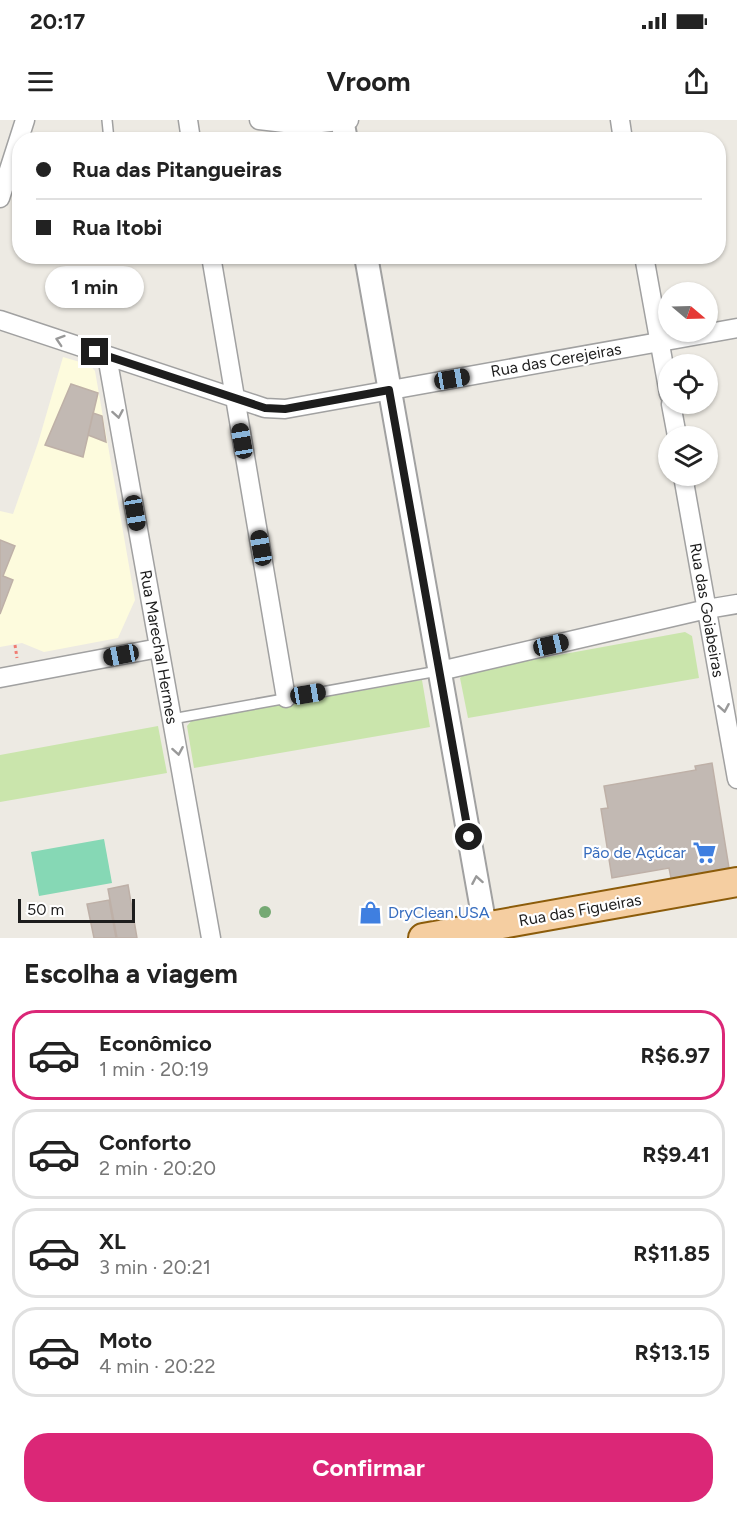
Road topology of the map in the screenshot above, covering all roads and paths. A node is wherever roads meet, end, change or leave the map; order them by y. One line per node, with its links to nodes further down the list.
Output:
1 (259, 120): 2 (street)
2 (345, 125)
3 (12, 182): 4 (street)
4 (0, 198)
5 (212, 264): 16 (street)
6 (367, 264): 15 (street)
7 (645, 264): 10 (street)
8 (0, 320): 14 (street, Rua das Cerejeiras, one-way to 8)
9 (737, 328): 11 (street, Rua das Cerejeiras)
10 (658, 331)
11 (718, 331)
12 (660, 342): 13 (street); 15 (street, Rua das Cerejeiras)
13 (662, 354)
14 (107, 356): 16 (street, Rua das Cerejeiras); 20 (street, Rua Marechal Hermes, one-way to 20)
15 (389, 390): 16 (street, Rua das Cerejeiras); 21 (street)
16 (235, 398): 23 (street)
17 (685, 486): 19 (street, Rua das Goiabeiras)
18 (737, 604): 19 (street)
19 (707, 609): 21 (street); 25 (street, Rua das Goiabeiras, one-way to 25)
20 (159, 648): 22 (street); 24 (street, Rua Marechal Hermes)
21 (440, 671): 23 (lane); 27 (street, one-way to 21)
22 (0, 678)
23 (286, 698): 24 (lane)
24 (172, 718): 28 (street, Rua Marechal Hermes, one-way to 28)
25 (737, 779)
26 (737, 882): 27 (main road, Rua das Figueiras)
27 (486, 932): 29 (main road, Rua das Figueiras)
28 (211, 938)
29 (423, 938)

